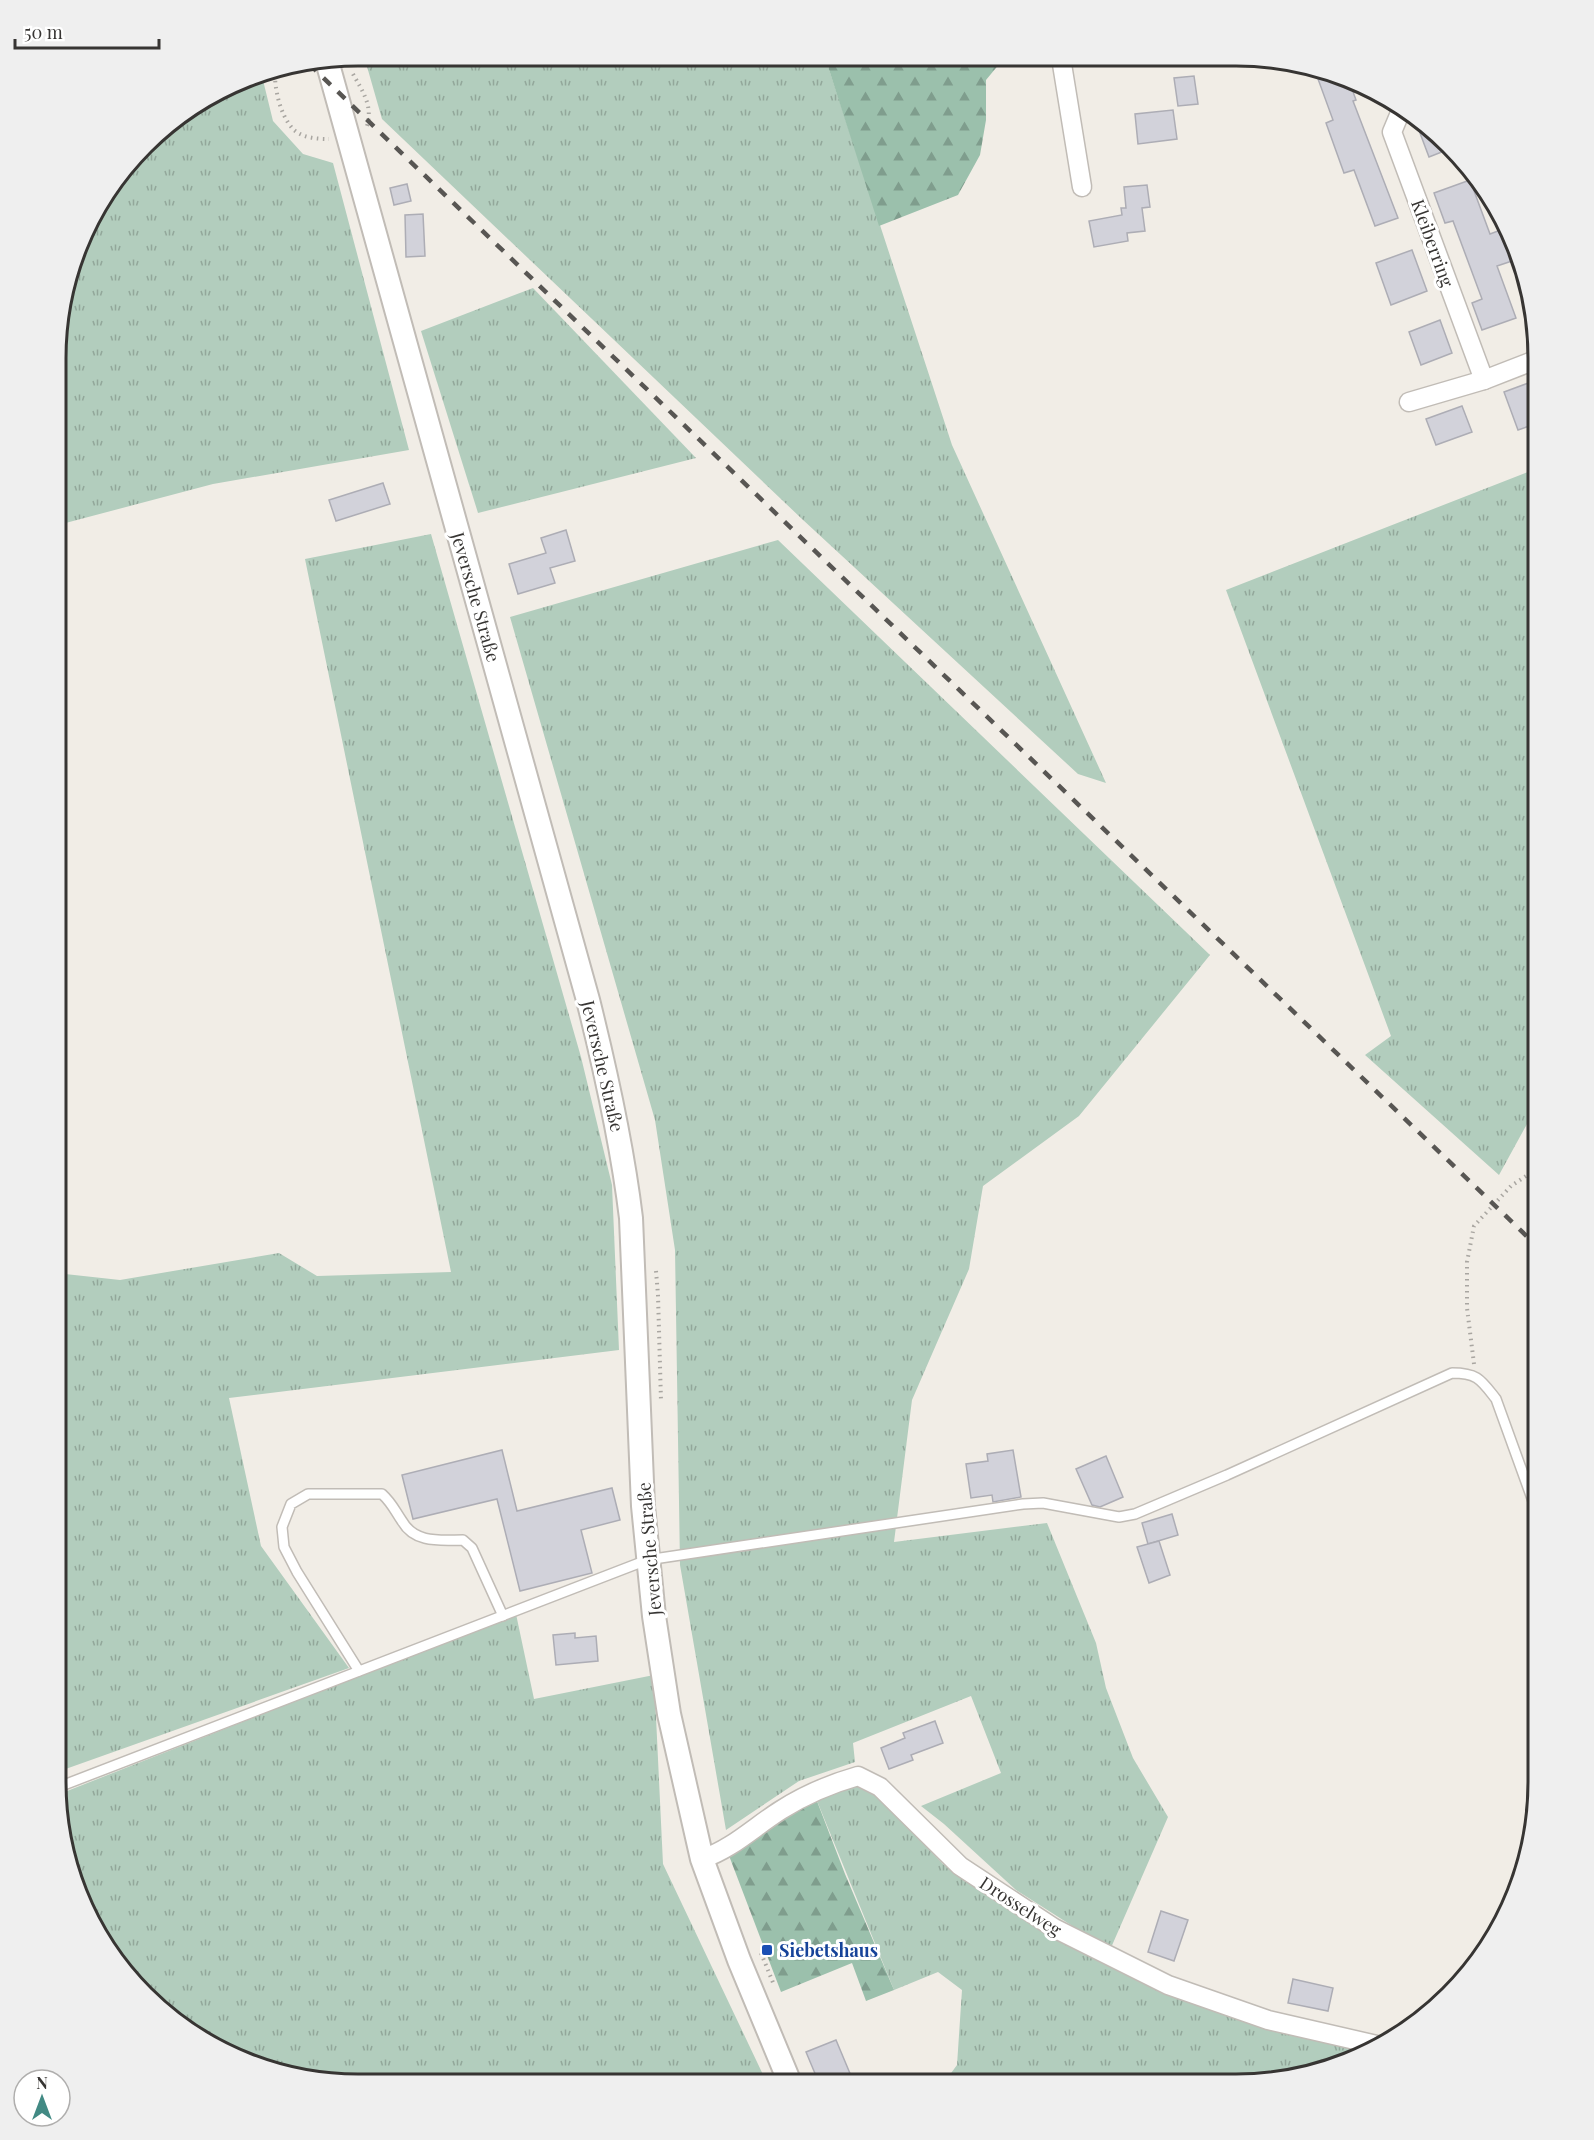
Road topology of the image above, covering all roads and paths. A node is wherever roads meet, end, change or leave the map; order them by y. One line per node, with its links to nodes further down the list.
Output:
1 (1062, 66): 6 (street)
2 (329, 68): 5 (street, Jeversche Straße)
3 (274, 79): 5 (path)
4 (1399, 116): 8 (street, Kleiberring)
5 (348, 136): 13 (street, Jeversche Straße)
6 (1082, 187)
7 (1528, 363): 8 (street)
8 (1484, 380): 9 (street)
9 (1409, 402)
10 (1528, 1175): 11 (path)
11 (1475, 1377): 12 (lane); 13 (lane)
12 (1528, 1487)
13 (647, 1560): 14 (lane); 17 (street, Jeversche Straße)
14 (502, 1616): 15 (lane); 15 (lane)
15 (359, 1671): 16 (lane)
16 (66, 1784)
17 (702, 1859): 18 (street, Drosselweg); 19 (street, Jeversche Straße)
18 (1367, 2043)
19 (786, 2074)

